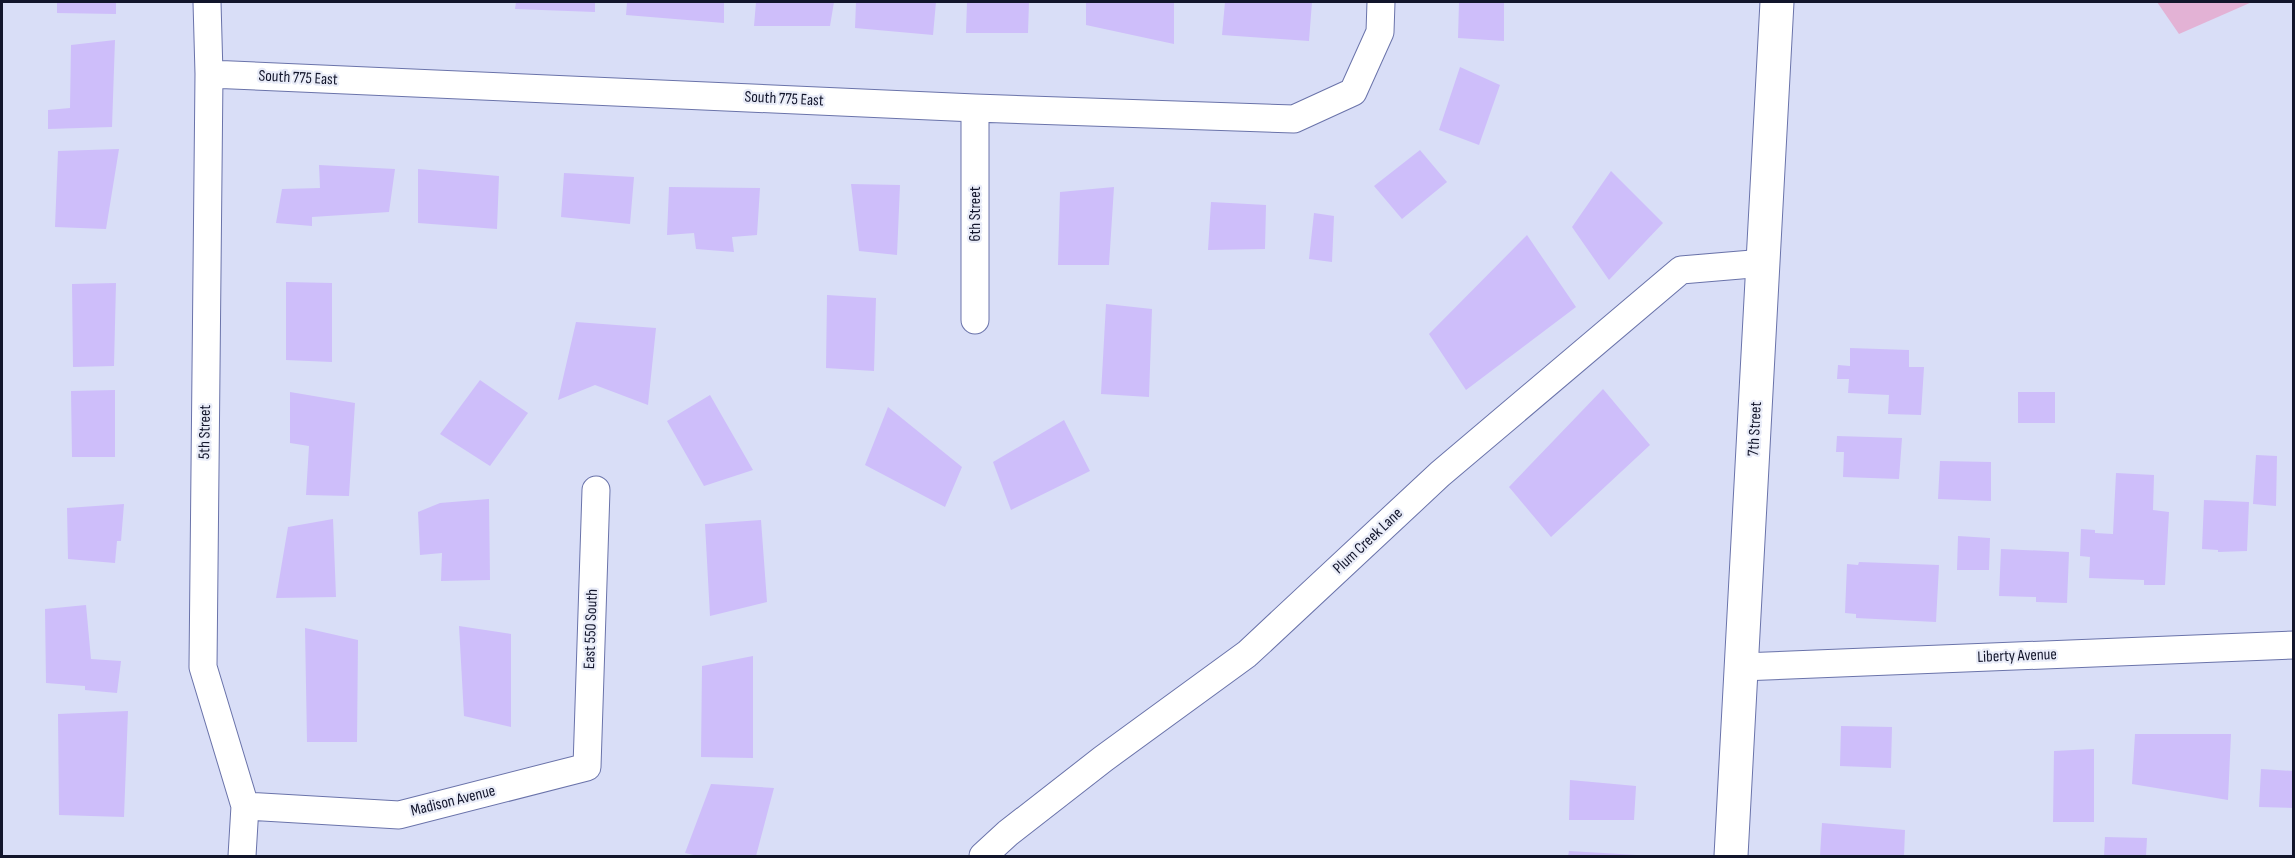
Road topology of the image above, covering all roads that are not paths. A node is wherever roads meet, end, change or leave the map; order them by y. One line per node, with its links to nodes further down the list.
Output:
1 (207, 2): 4 (street, 5th Street)
2 (1381, 2): 5 (street, South 775 East)
3 (1778, 2): 6 (street, 7th Street)
4 (209, 74): 5 (street, South 775 East); 12 (street, 5th Street)
5 (975, 108): 7 (street, 6th Street)
6 (1764, 263): 10 (street, 7th Street); 14 (street, Plum Creek Lane)
7 (975, 320)
8 (596, 490): 11 (street, East 550 South)
9 (2294, 645): 10 (street, Liberty Avenue)
10 (1742, 667): 15 (street, 7th Street)
11 (587, 767): 12 (street, Madison Avenue)
12 (245, 806): 13 (street, 5th Street)
13 (242, 856)
14 (983, 856)
15 (1731, 856)

